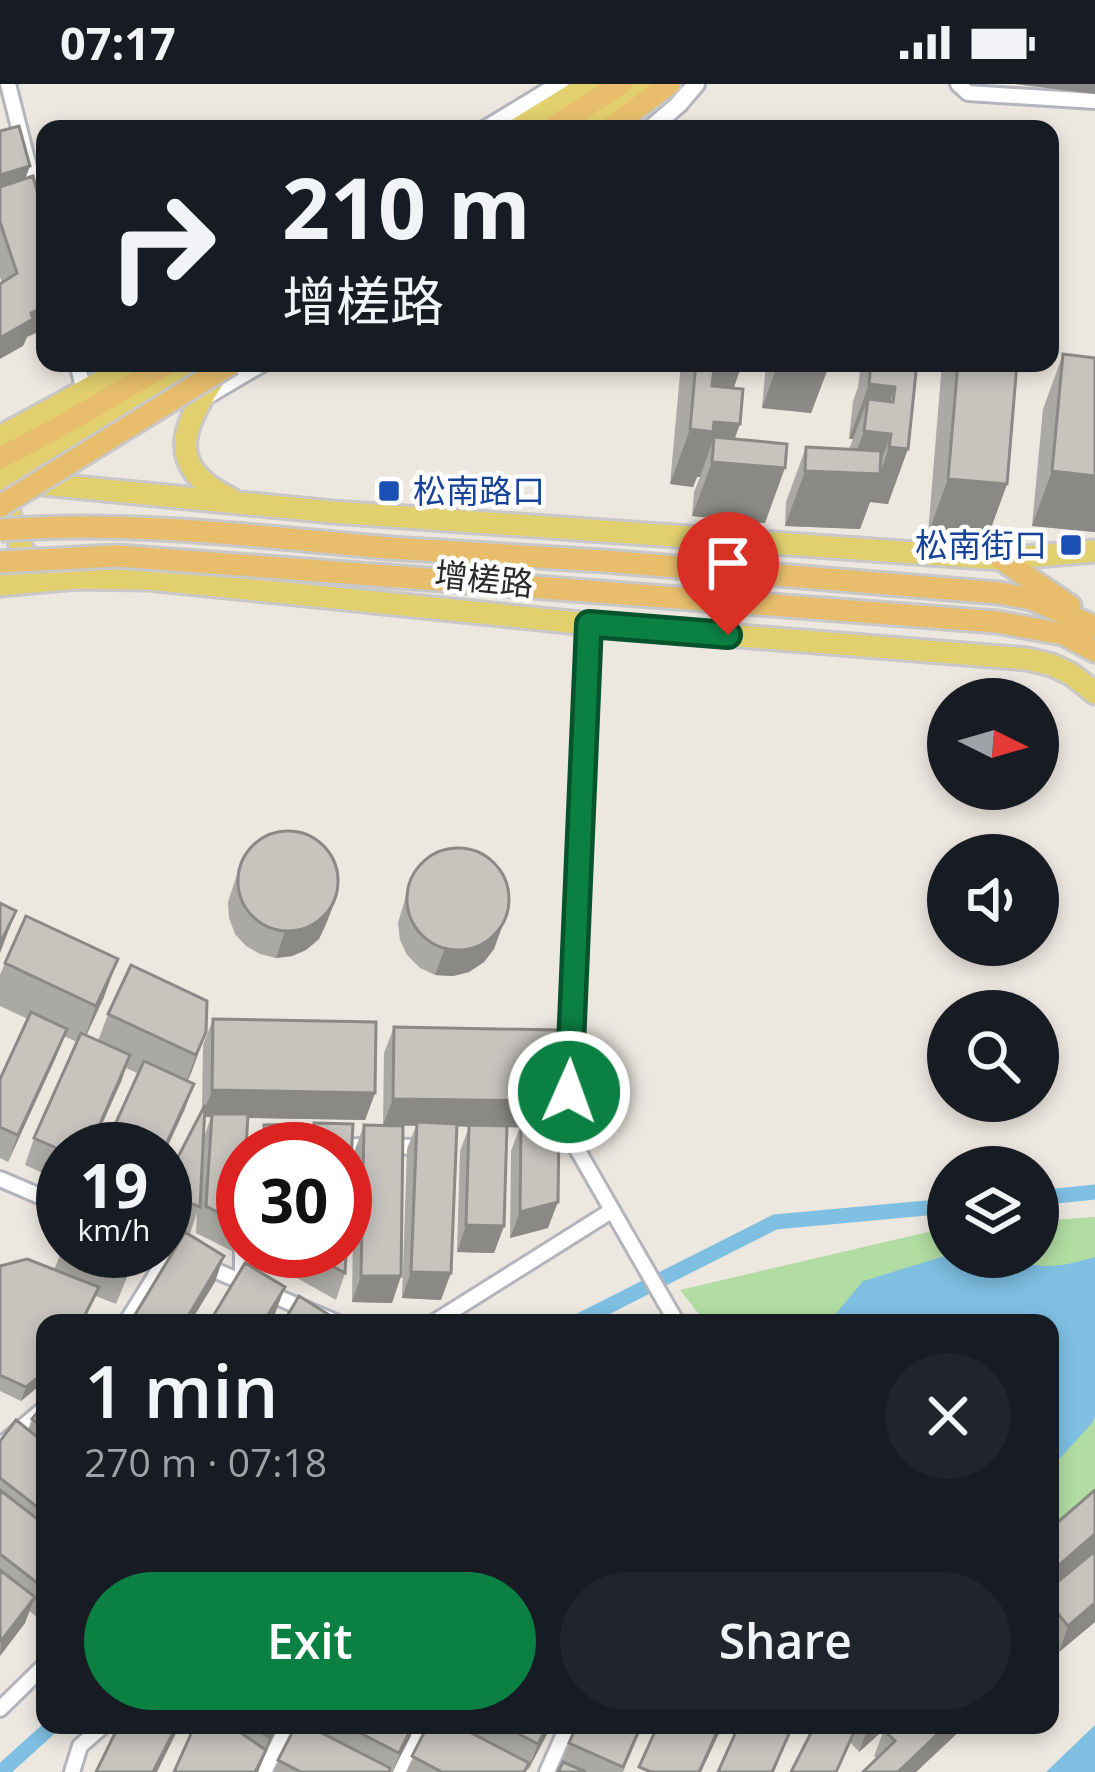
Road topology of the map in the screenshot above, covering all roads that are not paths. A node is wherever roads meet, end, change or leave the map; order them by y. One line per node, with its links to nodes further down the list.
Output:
1 (8, 84): 16 (street)
2 (560, 84): 10 (street)
3 (621, 84): 12 (highway)
4 (645, 84): 13 (main road)
5 (670, 84): 14 (highway)
6 (696, 84): 15 (street)
7 (958, 84): 9 (street)
8 (586, 86): 11 (main road)
9 (1095, 101)
10 (518, 120)
11 (521, 120)
12 (564, 120)
13 (602, 120)
14 (606, 120)
15 (660, 120)
16 (21, 133): 17 (street); 18 (street)
17 (0, 139)
18 (36, 195)
19 (79, 372): 26 (street)
20 (119, 372): 26 (main road)
21 (154, 372): 29 (highway)
22 (184, 372): 30 (main road)
23 (214, 372): 32 (highway, bridge)
24 (221, 372): 27 (main road)
25 (246, 372): 27 (street)
26 (84, 391): 28 (main road)
27 (200, 399): 31 (main road)
28 (2, 437)
29 (0, 458)
30 (0, 482): 31 (main road, 增槎路); 36 (main road)
31 (238, 503): 35 (main road, 增槎路)
32 (0, 506)
33 (0, 530): 39 (highway, 增槎路, bridge)
34 (1095, 551): 35 (main road, 增槎路)
35 (1001, 560): 39 (highway)
36 (76, 578): 37 (main road, 增槎路); 38 (main road, 增槎路)
37 (2, 583): 40 (highway, 增槎路, bridge)
38 (589, 624): 41 (main road, 增槎路); 45 (street)
39 (1095, 626)
40 (1095, 651)
41 (1095, 693)
42 (372, 1147): 43 (street)
43 (443, 1148)
44 (555, 1149): 45 (street)
45 (577, 1149): 48 (street)
46 (0, 1179): 47 (street)
47 (36, 1194)
48 (610, 1211): 55 (street); 56 (street)
49 (192, 1260): 52 (street)
50 (152, 1278): 53 (street)
51 (242, 1278): 52 (street)
52 (242, 1282): 54 (street)
53 (131, 1314)
54 (317, 1314)
55 (447, 1314)
56 (672, 1314)
57 (36, 1416): 58 (street)
58 (0, 1446)
59 (36, 1674): 60 (street)
60 (0, 1709)
61 (94, 1734): 67 (street)
62 (283, 1734): 68 (street)
63 (292, 1734): 66 (street)
64 (416, 1734): 69 (street)
65 (564, 1734): 70 (street)
66 (319, 1752)
67 (72, 1772)
68 (264, 1772)
69 (399, 1772)
70 (547, 1772)

